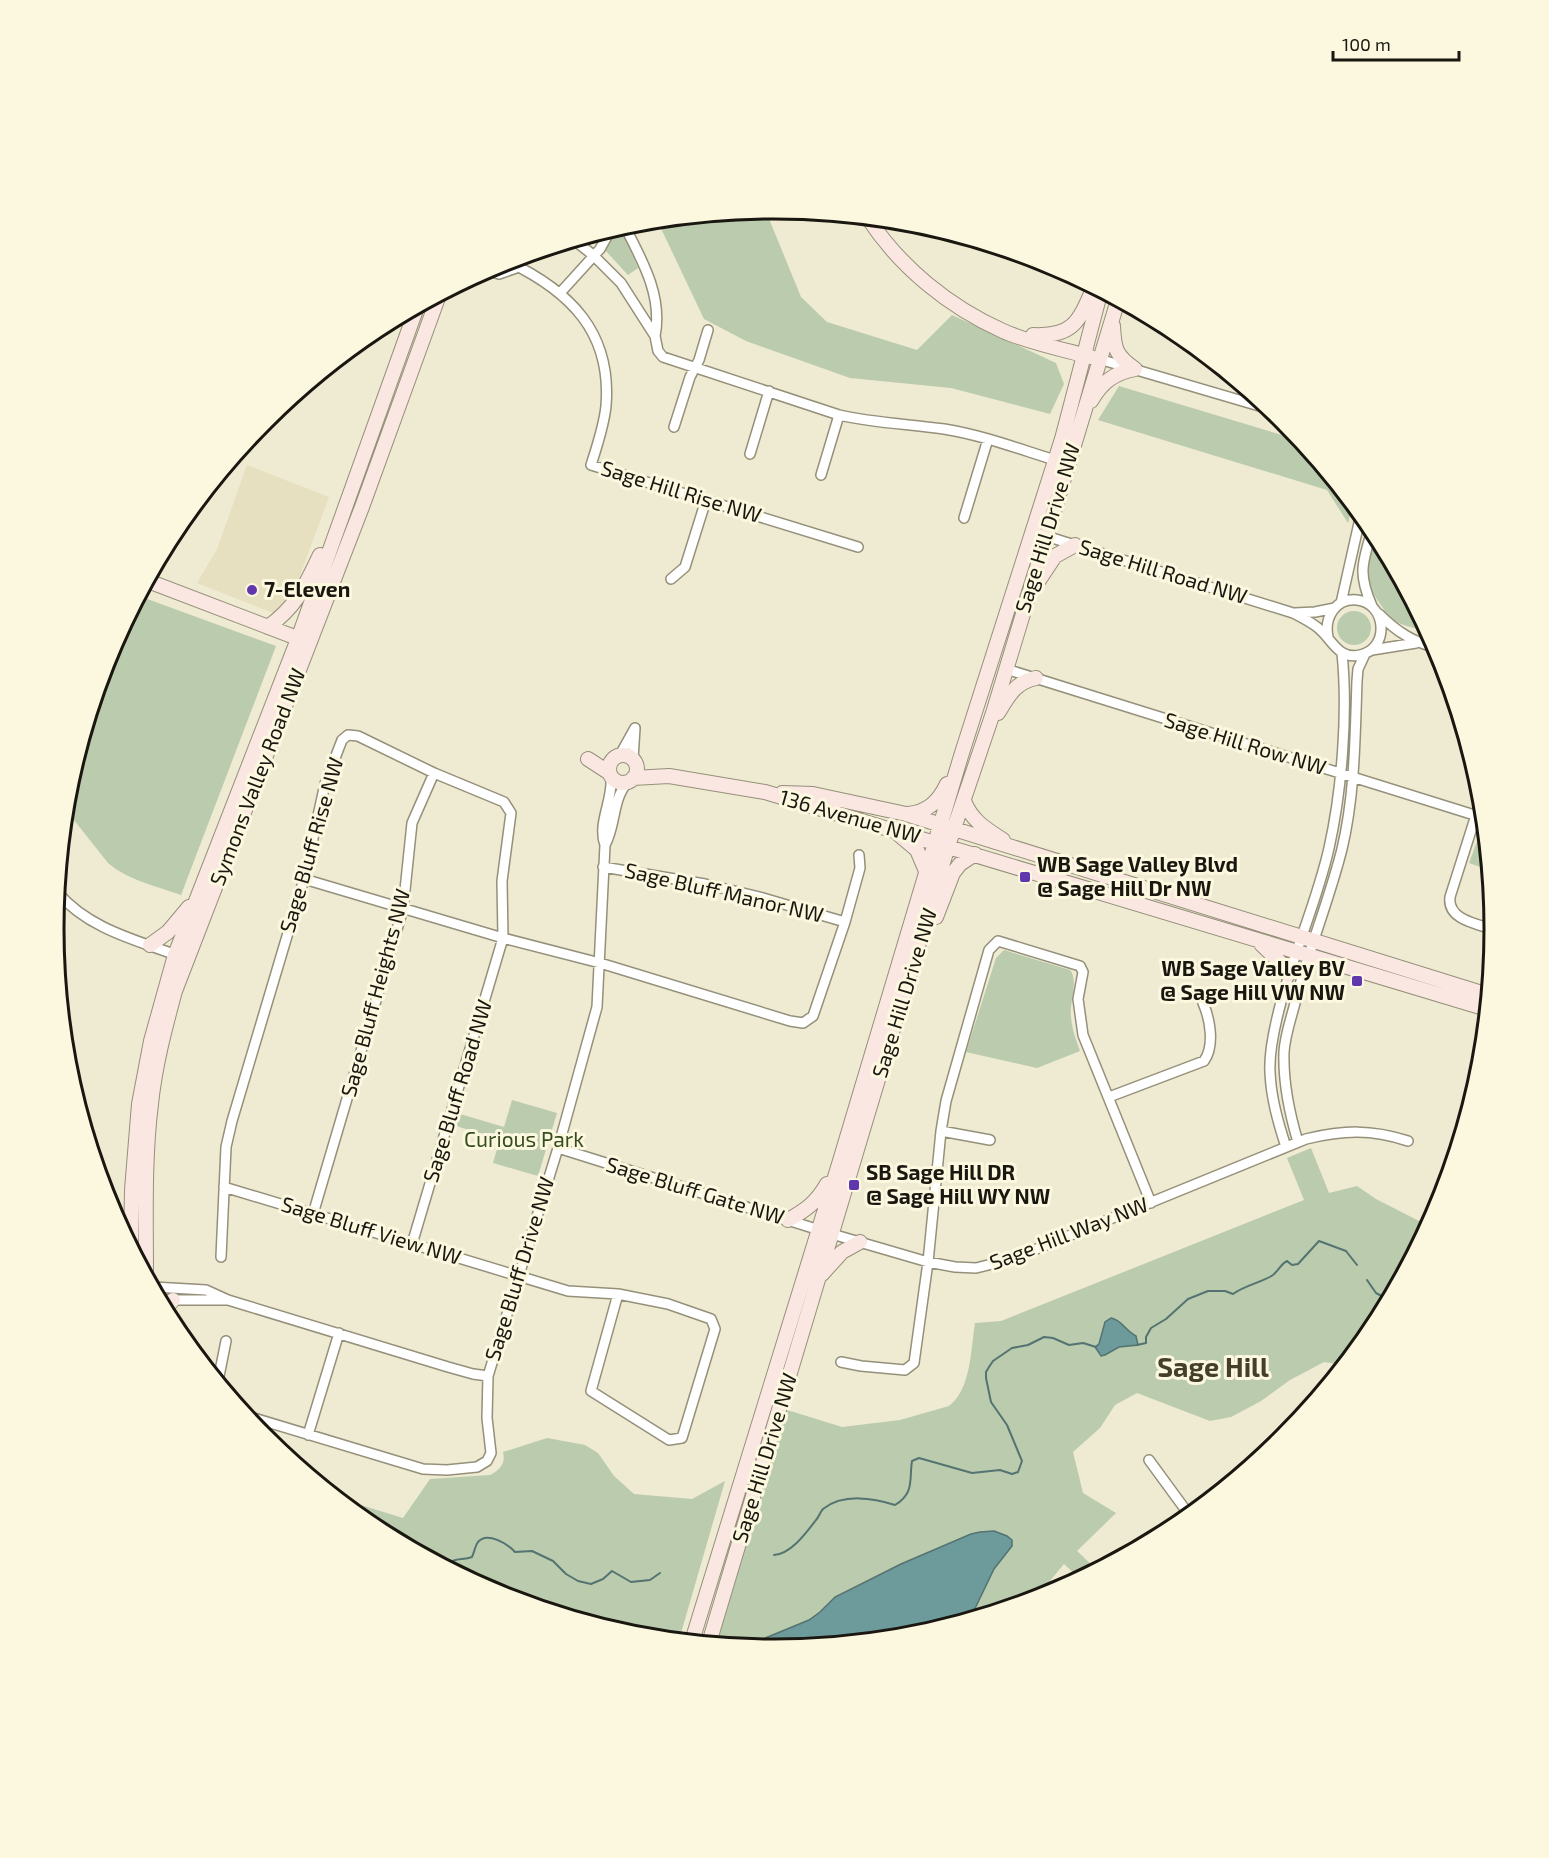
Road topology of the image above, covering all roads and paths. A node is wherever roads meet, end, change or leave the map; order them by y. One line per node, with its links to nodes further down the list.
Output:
1 (873, 226): 15 (street)
2 (629, 235): 16 (street)
3 (606, 240): 5 (street)
4 (582, 246): 5 (street)
5 (593, 255): 7 (street); 16 (street)
6 (519, 267): 7 (street, Sage Hill Rise NW)
7 (560, 293): 31 (street, Sage Hill Rise NW)
8 (1091, 293): 15 (street)
9 (1099, 297): 17 (street, Sage Hill Drive NW)
10 (436, 305): 47 (street, Symons Valley Road NW)
11 (1116, 306): 12 (street, Sage Hill Drive NW)
12 (1113, 316): 18 (street, Sage Hill Drive NW); 20 (street)
13 (413, 318): 36 (street, Symons Valley Road NW)
14 (708, 330): 19 (street)
15 (1004, 332): 17 (street); 22 (street)
16 (655, 336): 19 (street)
17 (1083, 355): 18 (street); 22 (street, Sage Hill Drive NW)
18 (1099, 359): 20 (street); 25 (street, Sage Hill Drive NW)
19 (695, 367): 21 (street); 26 (street)
20 (1135, 369): 23 (street); 25 (street)
21 (769, 391): 24 (street); 28 (street)
22 (1072, 394): 29 (street, Sage Hill Drive NW)
23 (1252, 404)
24 (839, 415): 27 (street); 30 (street)
25 (1082, 415): 34 (street, Sage Hill Drive NW)
26 (674, 427)
27 (988, 439): 29 (street); 32 (street)
28 (750, 454)
29 (1055, 460): 34 (street, Sage Hill Drive NW)
30 (820, 475)
31 (706, 500): 38 (street, Sage Hill Rise NW); 39 (street)
32 (964, 518)
33 (1358, 525): 42 (street)
34 (1039, 534): 37 (street, Sage Hill Road NW); 41 (street, Sage Hill Drive NW); 54 (street, Sage Hill Drive NW)
35 (1369, 542): 43 (street)
36 (332, 543): 45 (street); 47 (street, Symons Valley Road NW)
37 (1075, 545): 41 (street); 44 (street, Sage Hill Road NW)
38 (858, 547)
39 (671, 579)
40 (155, 584): 45 (street)
41 (1027, 600): 52 (street, Sage Hill Drive NW)
42 (1338, 605): 43 (street); 44 (street, Sage Hill Road NW); 46 (street)
43 (1375, 610): 48 (street); 50 (street)
44 (1293, 613): 46 (street, Sage Hill Road NW)
45 (268, 627): 47 (street)
46 (1328, 637): 51 (street)
47 (304, 641): 79 (street, Symons Valley Road NW); 90 (street, Symons Valley Road NW)
48 (1416, 643): 49 (street); 50 (street)
49 (1425, 645)
50 (1368, 652): 51 (street); 61 (street)
51 (1342, 653): 59 (street)
52 (1006, 669): 53 (street, Sage Hill Row NW); 55 (street, Sage Hill Drive NW)
53 (1036, 678): 55 (street); 59 (street, Sage Hill Row NW)
54 (969, 730): 55 (street); 56 (street, Sage Hill Drive NW)
55 (985, 736): 64 (street, Sage Hill Drive NW)
56 (961, 756): 65 (street); 67 (street, Sage Hill Drive NW)
57 (620, 764): 60 (street, 136 Avenue NW); 62 (street); 62 (street); 72 (street, Sage Bluff Drive NW)
58 (434, 773): 78 (street, Sage Bluff Rise NW); 81 (street, Sage Bluff Heights NW); 84 (street, Sage Bluff Rise NW)
59 (1341, 774): 61 (street, Sage Hill Row NW); 86 (street)
60 (669, 776): 62 (street, 136 Avenue NW); 63 (street, 136 Avenue NW)
61 (1354, 778): 66 (street, Sage Hill Row NW); 86 (street)
62 (630, 781): 72 (street, Sage Bluff Drive NW)
63 (765, 792): 65 (street, 136 Avenue NW); 70 (street, 136 Avenue NW)
64 (964, 801): 69 (street, Sage Hill Drive NW); 73 (street)
65 (906, 814): 67 (street, 136 Avenue NW)
66 (1475, 815)
67 (940, 825): 69 (street, 136 Avenue NW); 71 (street, Sage Hill Drive NW)
68 (1477, 826): 83 (street)
69 (954, 830): 71 (street, Sage Hill Drive NW); 73 (street, 136 Avenue NW)
70 (894, 831): 71 (street, 136 Avenue NW); 77 (street)
71 (942, 844): 74 (street, 136 Avenue NW); 77 (street, Sage Hill Drive NW); 88 (street, Sage Hill Drive NW)
72 (605, 845): 76 (street, Sage Bluff Drive NW)
73 (1020, 850): 86 (street)
74 (975, 854): 85 (street, 136 Avenue NW); 88 (street)
75 (859, 855): 82 (street)
76 (603, 867): 82 (street, Sage Bluff Manor NW); 91 (street, Sage Bluff Drive NW)
77 (926, 871): 103 (street, Sage Hill Drive NW)
78 (304, 879): 81 (street); 104 (street, Sage Bluff Rise NW)
79 (198, 895): 87 (street); 90 (street, Symons Valley Road NW)
80 (65, 901): 87 (street)
81 (403, 909): 84 (street); 106 (street, Sage Bluff Heights NW)
82 (845, 922): 91 (street, Sage Bluff Manor NW)
83 (1484, 926)
84 (503, 938): 91 (street); 111 (street, Sage Bluff Road NW)
85 (1257, 940): 89 (street, 136 Avenue NW); 92 (street)
86 (1307, 940): 89 (street); 93 (street)
87 (150, 945): 90 (street)
88 (917, 953): 109 (street, Sage Hill Drive NW)
89 (1302, 954): 92 (street); 95 (street, 136 Avenue NW); 100 (street)
90 (181, 957): 108 (street, Symons Valley Road NW); 113 (street, Symons Valley Road NW)
91 (600, 963): 102 (street, Sage Bluff Drive NW)
92 (1288, 975): 101 (street)
93 (1481, 993)
94 (1203, 1003): 96 (street)
95 (1480, 1007)
96 (1109, 1097): 97 (street); 105 (street)
97 (941, 1131): 98 (street); 114 (street)
98 (990, 1140)
99 (1408, 1141): 100 (street, Sage Hill Way NW)
100 (1298, 1142): 101 (street, Sage Hill Way NW)
101 (1286, 1147): 105 (street, Sage Hill Way NW)
102 (558, 1148): 107 (street, Sage Bluff Gate NW); 115 (street, Sage Bluff Drive NW)
103 (839, 1164): 107 (street); 109 (street, Sage Hill Drive NW)
104 (224, 1187): 106 (street, Sage Bluff View NW); 112 (street, Sage Bluff Rise NW)
105 (1151, 1203): 114 (street, Sage Hill Way NW)
106 (314, 1214): 111 (street, Sage Bluff View NW)
107 (788, 1220): 109 (street, Sage Bluff Gate NW)
108 (131, 1227)
109 (825, 1232): 110 (street, Sage Hill Way NW); 116 (street, Sage Hill Drive NW); 130 (street, Sage Hill Drive NW)
110 (860, 1242): 114 (street, Sage Hill Way NW); 116 (street)
111 (412, 1244): 115 (street, Sage Bluff View NW)
112 (221, 1257)
113 (146, 1258)
114 (928, 1262): 123 (street)
115 (517, 1275): 118 (street, Sage Bluff View NW); 125 (street, Sage Bluff Drive NW)
116 (820, 1275): 131 (street, Sage Hill Drive NW)
117 (162, 1288): 119 (street)
118 (618, 1294): 118 (street, Sage Bluff View NW)
119 (228, 1299): 120 (street); 121 (street)
120 (171, 1303)
121 (339, 1333): 125 (street); 127 (street)
122 (226, 1341): 124 (street)
123 (841, 1362)
124 (220, 1372)
125 (488, 1376): 127 (street, Sage Bluff Drive NW)
126 (263, 1421): 127 (street, Sage Bluff Drive NW)
127 (308, 1435)
128 (1149, 1460): 129 (street)
129 (1185, 1508)
130 (694, 1634)
131 (711, 1636)

